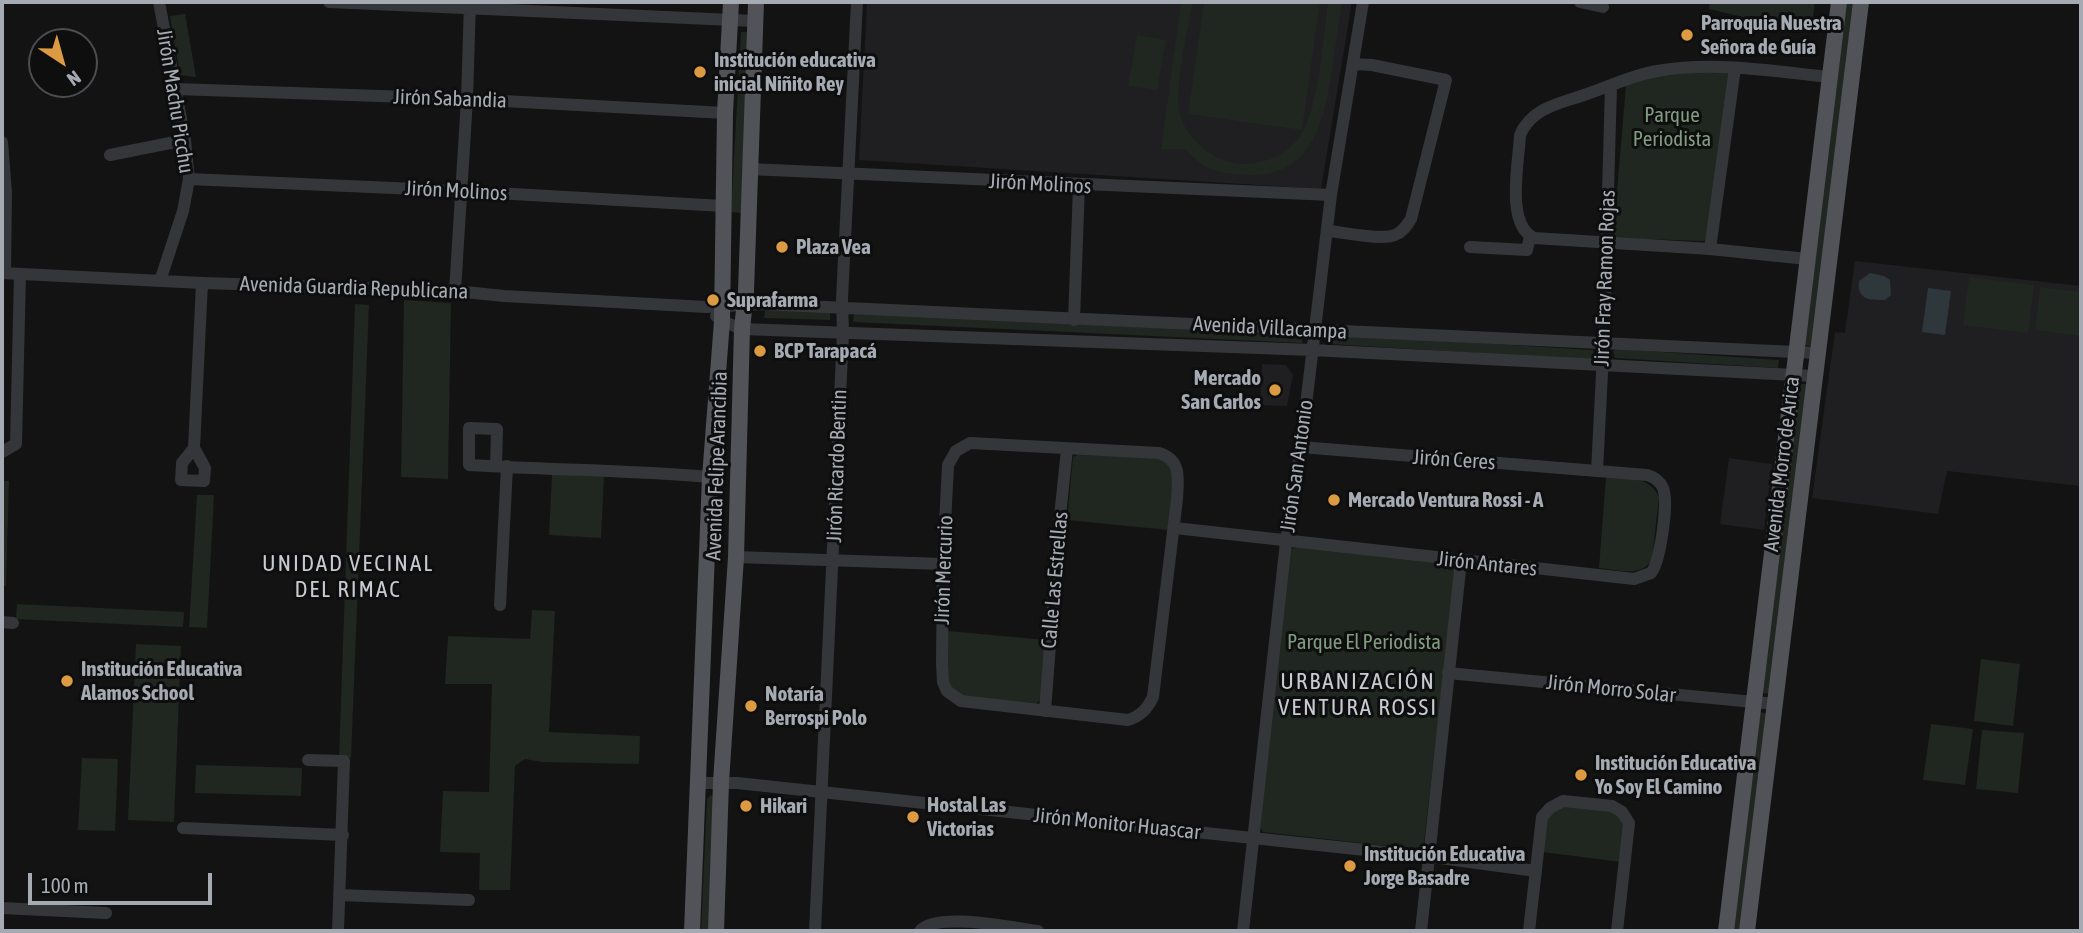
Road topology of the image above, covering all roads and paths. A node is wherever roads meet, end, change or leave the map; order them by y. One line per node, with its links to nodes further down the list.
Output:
1 (159, 2): 18 (street, Jirón Machu Picchu)
2 (329, 2): 10 (street)
3 (731, 2): 12 (main road, Avenida Felipe Arancibia)
4 (756, 2): 13 (main road, Avenida Felipe Arancibia)
5 (857, 2): 25 (street, Jirón Ricardo Bentin)
6 (1363, 2): 14 (street, Jirón San Antonio)
7 (1580, 2): 11 (street)
8 (1839, 2): 16 (main road, Avenida Morro de Arica)
9 (1861, 2): 52 (main road, Avenida Morro de Arica)
10 (469, 5): 12 (street); 19 (street)
11 (1597, 5)
12 (730, 20): 13 (street); 20 (main road, Avenida Felipe Arancibia)
13 (755, 21): 24 (main road, Avenida Felipe Arancibia)
14 (1353, 64): 29 (street, Jirón San Antonio); 31 (street)
15 (1735, 68): 16 (street); 17 (street); 35 (street)
16 (1829, 77): 36 (main road, Avenida Morro de Arica)
17 (1611, 86): 32 (street); 33 (street, Jirón Fray Ramon Rojas)
18 (176, 89): 19 (street, Jirón Sabandia); 21 (street, Jirón Machu Picchu)
19 (467, 99): 20 (street, Jirón Sabandia); 28 (street)
20 (725, 113): 30 (main road, Avenida Felipe Arancibia)
21 (185, 140): 23 (street); 26 (street, Jirón Machu Picchu)
22 (2, 142): 37 (street)
23 (110, 155)
24 (749, 169): 25 (street, Jirón Molinos); 42 (main road, Avenida Felipe Arancibia)
25 (849, 175): 27 (street, Jirón Molinos); 43 (street, Jirón Ricardo Bentin)
26 (189, 179): 28 (street, Jirón Molinos); 39 (street, Jirón Machu Picchu)
27 (1079, 186): 29 (street, Jirón Molinos); 45 (street)
28 (461, 191): 30 (street, Jirón Molinos); 41 (street)
29 (1331, 195): 31 (street, Jirón San Antonio)
30 (723, 206): 44 (main road, Avenida Felipe Arancibia)
31 (1328, 230): 47 (street, Jirón San Antonio)
32 (1530, 236): 33 (street); 34 (street)
33 (1607, 244): 35 (street); 49 (street, Jirón Fray Ramon Rojas)
34 (1470, 247)
35 (1710, 249): 36 (street)
36 (1807, 259): 51 (main road, Avenida Morro de Arica)
37 (4, 273): 38 (street, Avenida Guardia Republicana)
38 (20, 274): 39 (street, Avenida Guardia Republicana); 59 (street)
39 (160, 281): 40 (street, Avenida Guardia Republicana)
40 (202, 283): 41 (street, Avenida Guardia Republicana); 57 (street)
41 (455, 291): 44 (street, Avenida Guardia Republicana)
42 (745, 303): 43 (street, Avenida Villacampa); 44 (street, Avenida Villacampa); 46 (main road, Avenida Felipe Arancibia)
43 (841, 307): 45 (street, Avenida Villacampa); 48 (street, Jirón Ricardo Bentin)
44 (717, 312): 46 (street, Avenida Villacampa); 61 (main road, Avenida Felipe Arancibia)
45 (1073, 320): 47 (street, Avenida Villacampa)
46 (742, 329): 48 (street, Avenida Villacampa); 64 (main road, Avenida Felipe Arancibia)
47 (1314, 330): 49 (street, Avenida Villacampa); 50 (street, Jirón San Antonio)
48 (843, 333): 50 (street, Avenida Villacampa); 65 (street, Jirón Ricardo Bentin)
49 (1604, 343): 51 (street, Avenida Villacampa); 53 (street, Jirón Fray Ramon Rojas)
50 (1312, 350): 53 (street, Avenida Villacampa); 56 (street, Jirón San Antonio)
51 (1796, 353): 52 (street, Avenida Villacampa); 55 (main road, Avenida Morro de Arica)
52 (1817, 353): 54 (main road, Avenida Morro de Arica)
53 (1602, 366): 55 (street, Avenida Villacampa); 60 (street, Jirón Fray Ramon Rojas)
54 (1814, 376): 55 (street, Avenida Villacampa); 71 (main road, Avenida Morro de Arica)
55 (1794, 377): 70 (main road, Avenida Morro de Arica)
56 (1301, 447): 60 (street, Jirón Ceres); 63 (street, Jirón San Antonio)
57 (194, 448)
58 (1067, 449): 62 (street); 67 (street, Jirón Mercurio); 72 (street, Calle Las Estrellas)
59 (2, 452)
60 (1603, 471): 66 (street, Jirón Antares)
61 (710, 477): 68 (street); 75 (main road, Avenida Felipe Arancibia)
62 (1175, 528): 63 (street, Jirón Antares); 72 (street)
63 (1286, 541): 66 (street, Jirón Antares); 79 (street, Jirón San Antonio)
64 (736, 557): 65 (street); 74 (main road, Avenida Felipe Arancibia)
65 (833, 560): 67 (street); 76 (street, Jirón Ricardo Bentin)
66 (1461, 561): 69 (street)
67 (943, 564): 72 (street, Jirón Mercurio)
68 (500, 605)
69 (1448, 673): 70 (street, Jirón Morro Solar); 80 (street)
70 (1752, 704): 71 (street, Jirón Morro Solar); 96 (main road, Avenida Morro de Arica)
71 (1774, 704): 97 (main road, Avenida Morro de Arica)
72 (1045, 711)
73 (308, 760): 78 (street)
74 (721, 782): 75 (street, Jirón Monitor Huascar); 76 (street, Jirón Monitor Huascar); 88 (main road, Avenida Felipe Arancibia)
75 (698, 783): 87 (main road, Avenida Felipe Arancibia)
76 (822, 792): 79 (street, Jirón Monitor Huascar); 89 (street, Jirón Ricardo Bentin)
77 (183, 828): 78 (street)
78 (342, 835): 82 (street)
79 (1253, 838): 80 (street, Jirón Monitor Huascar); 92 (street, Jirón San Antonio)
80 (1429, 857): 81 (street, Jirón Monitor Huascar); 93 (street)
81 (1536, 870): 94 (street); 95 (street)
82 (340, 895): 83 (street); 86 (street)
83 (469, 900)
84 (2, 908): 85 (street)
85 (106, 914)
86 (338, 931)
87 (692, 931)
88 (716, 931)
89 (815, 931)
90 (920, 931): 91 (street)
91 (1038, 931)
92 (1243, 931)
93 (1421, 931)
94 (1529, 931)
95 (1617, 931)
96 (1726, 931)
97 (1747, 931)

